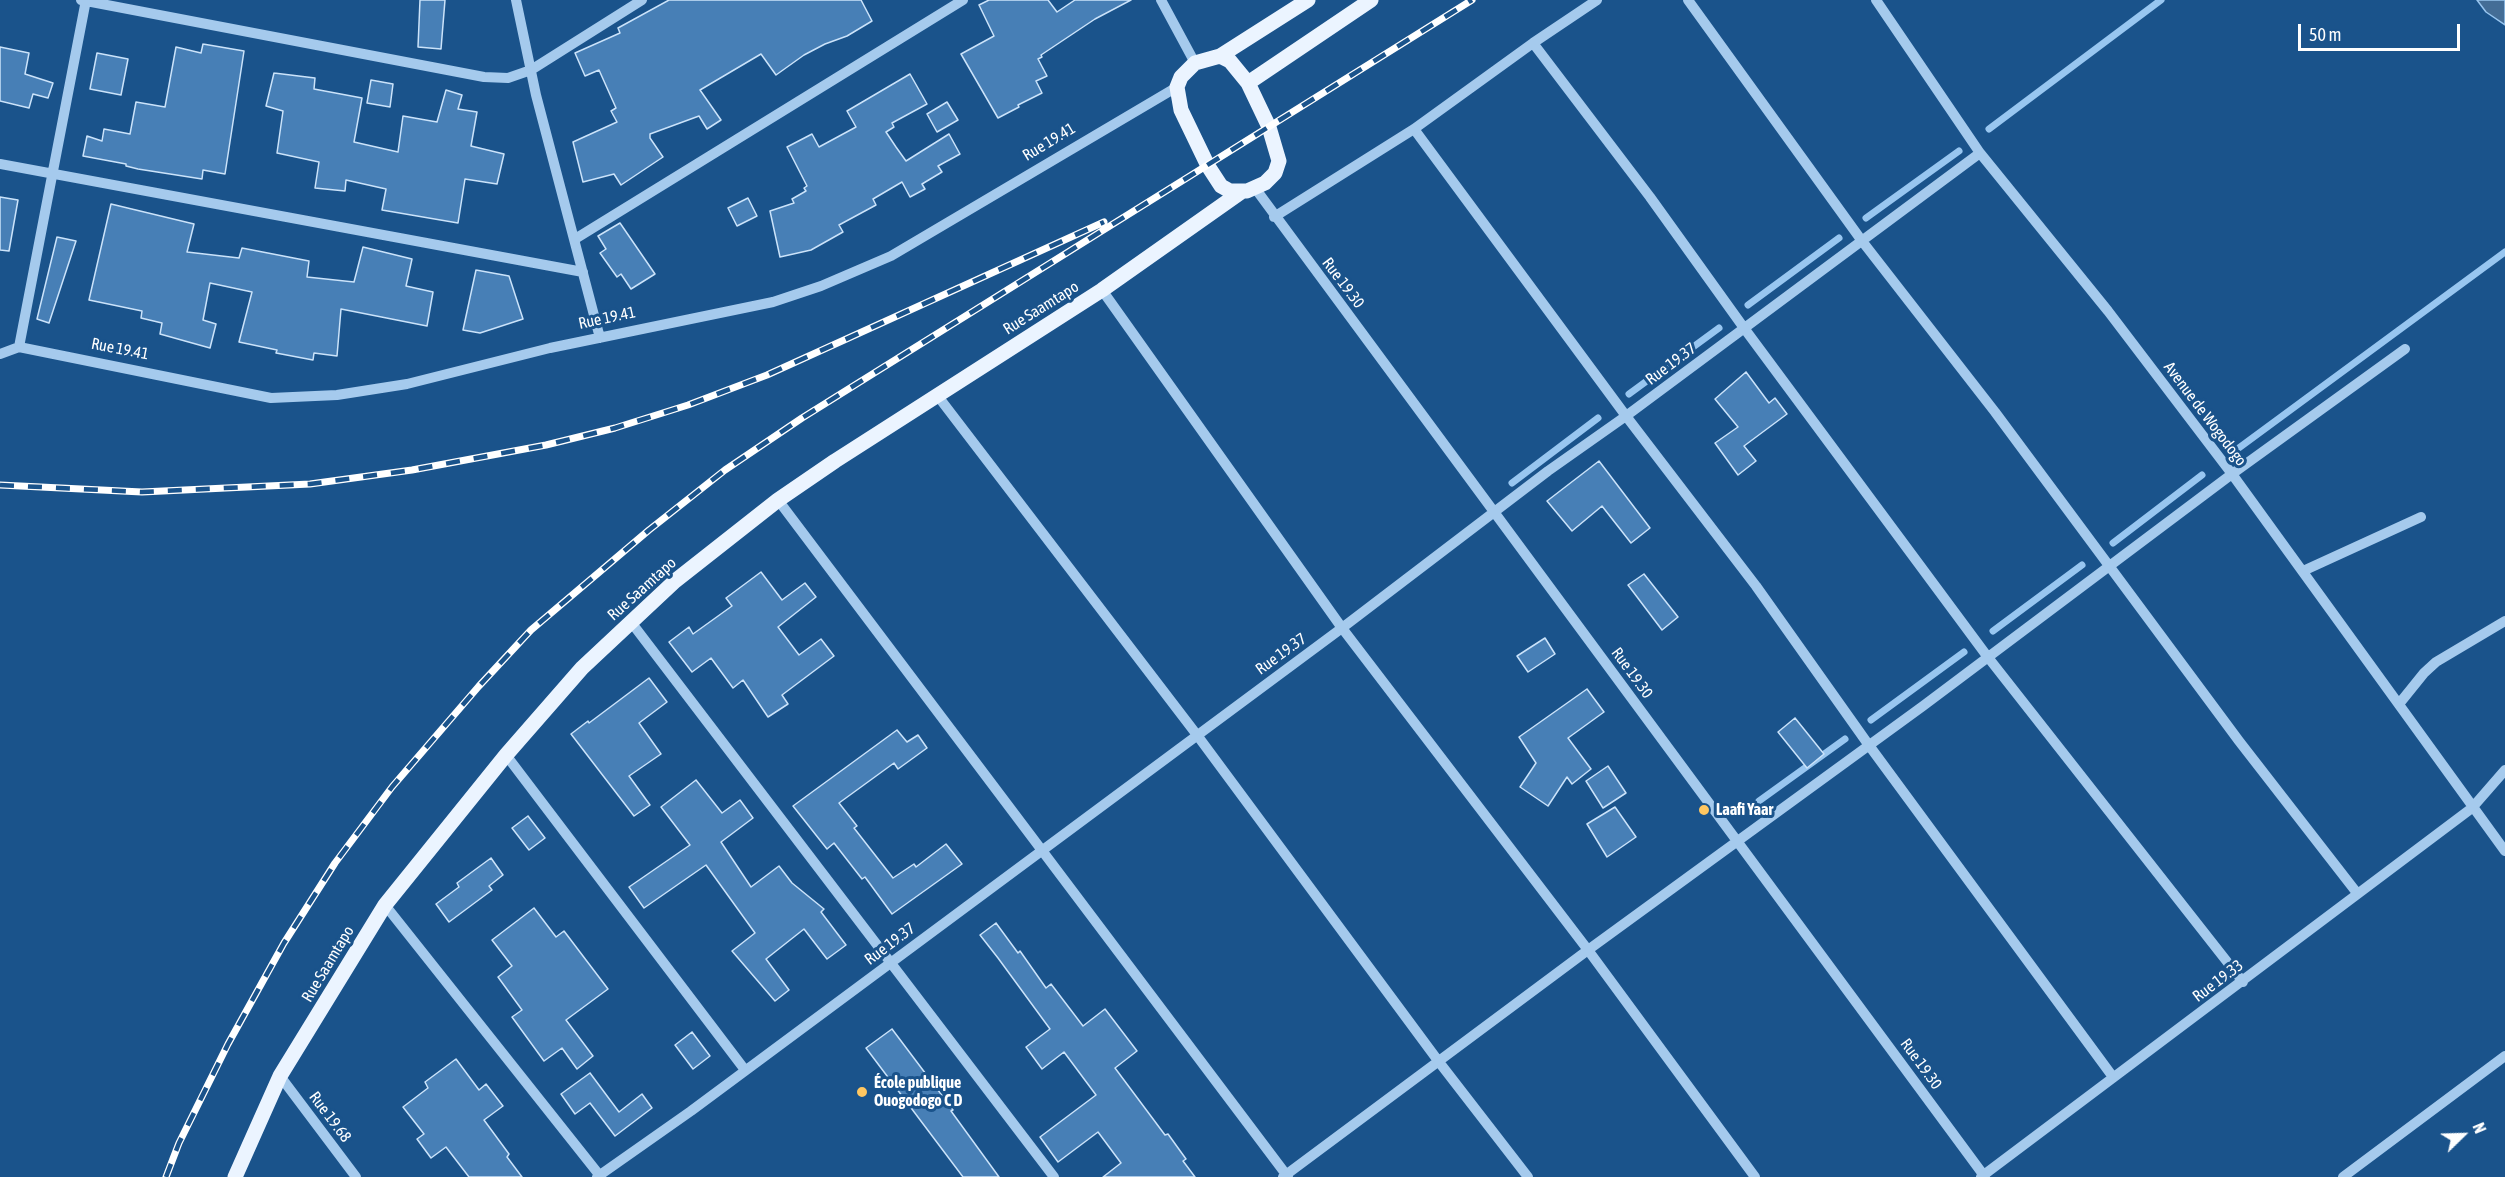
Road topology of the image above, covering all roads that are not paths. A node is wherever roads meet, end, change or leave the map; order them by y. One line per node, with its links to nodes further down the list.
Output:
1 (84, 0): 14 (street); 20 (street)
2 (516, 0): 14 (street)
3 (642, 0): 14 (street)
4 (963, 0): 23 (street)
5 (1161, 0): 13 (street)
6 (1308, 0): 12 (main road)
7 (1371, 0): 15 (main road)
8 (1597, 0): 11 (street)
9 (1688, 0): 24 (street)
10 (1876, 0): 18 (street, Avenue de Wogodogo)
11 (1533, 43): 17 (street); 27 (street)
12 (1220, 56): 13 (main road); 15 (main road, Rue Saamtapo)
13 (1195, 63): 16 (main road)
14 (531, 70): 23 (street)
15 (1248, 82): 21 (main road, Rue Saamtapo)
16 (1177, 87): 21 (main road); 28 (street, Rue 19.41)
17 (1414, 129): 22 (street); 33 (street)
18 (1980, 153): 24 (street, Rue 19.37); 34 (street, Avenue de Wogodogo)
19 (0, 164): 20 (street)
20 (54, 175): 25 (street); 29 (street)
21 (1248, 190): 22 (street, Rue 19.30); 26 (main road, Rue Saamtapo)
22 (1274, 217): 36 (street, Rue 19.30)
23 (575, 239): 25 (street)
24 (1862, 241): 27 (street, Rue 19.37); 38 (street)
25 (583, 272): 28 (street)
26 (1102, 290): 32 (main road, Rue Saamtapo); 42 (street)
27 (1744, 328): 33 (street, Rue 19.37); 43 (street)
28 (600, 338): 29 (street, Rue 19.41)
29 (19, 347): 31 (street)
30 (2405, 349): 34 (street)
31 (0, 354)
32 (937, 395): 35 (main road, Rue Saamtapo); 45 (street)
33 (1626, 416): 36 (street, Rue 19.37); 46 (street)
34 (2232, 474): 38 (street); 39 (street, Avenue de Wogodogo)
35 (778, 500): 41 (main road, Rue Saamtapo); 51 (street)
36 (1496, 513): 42 (street, Rue 19.37); 50 (street, Rue 19.30)
37 (2421, 517): 39 (street)
38 (2110, 566): 43 (street); 53 (street)
39 (2303, 571): 44 (street, Avenue de Wogodogo)
40 (2505, 621): 44 (street)
41 (631, 622): 47 (main road, Rue Saamtapo); 56 (street)
42 (1342, 628): 45 (street, Rue 19.37); 55 (street)
43 (1987, 656): 46 (street); 57 (street)
44 (2398, 704): 49 (street, Avenue de Wogodogo)
45 (1197, 735): 51 (street, Rue 19.37); 59 (street)
46 (1868, 744): 50 (street); 62 (street)
47 (506, 755): 54 (main road, Rue Saamtapo); 60 (street)
48 (2505, 770): 49 (street, Rue 19.33)
49 (2472, 808): 52 (street, Avenue de Wogodogo); 53 (street, Rue 19.33)
50 (1737, 841): 55 (street); 65 (street, Rue 19.30)
51 (1042, 849): 56 (street, Rue 19.37); 64 (street)
52 (2505, 850)
53 (2357, 893): 57 (street, Rue 19.33)
54 (385, 905): 61 (main road, Rue Saamtapo); 63 (street)
55 (1588, 950): 59 (street); 70 (street)
56 (891, 962): 60 (street, Rue 19.37); 68 (street)
57 (2242, 981): 62 (street, Rue 19.33)
58 (2505, 1056): 71 (street)
59 (1439, 1062): 64 (street); 69 (street)
60 (745, 1070): 63 (street, Rue 19.37)
61 (280, 1076): 66 (main road, Rue Saamtapo); 67 (street, Rue 19.68)
62 (2113, 1077): 65 (street, Rue 19.33)
63 (599, 1176)
64 (1286, 1176)
65 (1983, 1176)
66 (235, 1177)
67 (356, 1177)
68 (1054, 1177)
69 (1528, 1177)
70 (1755, 1177)
71 (2343, 1177)

